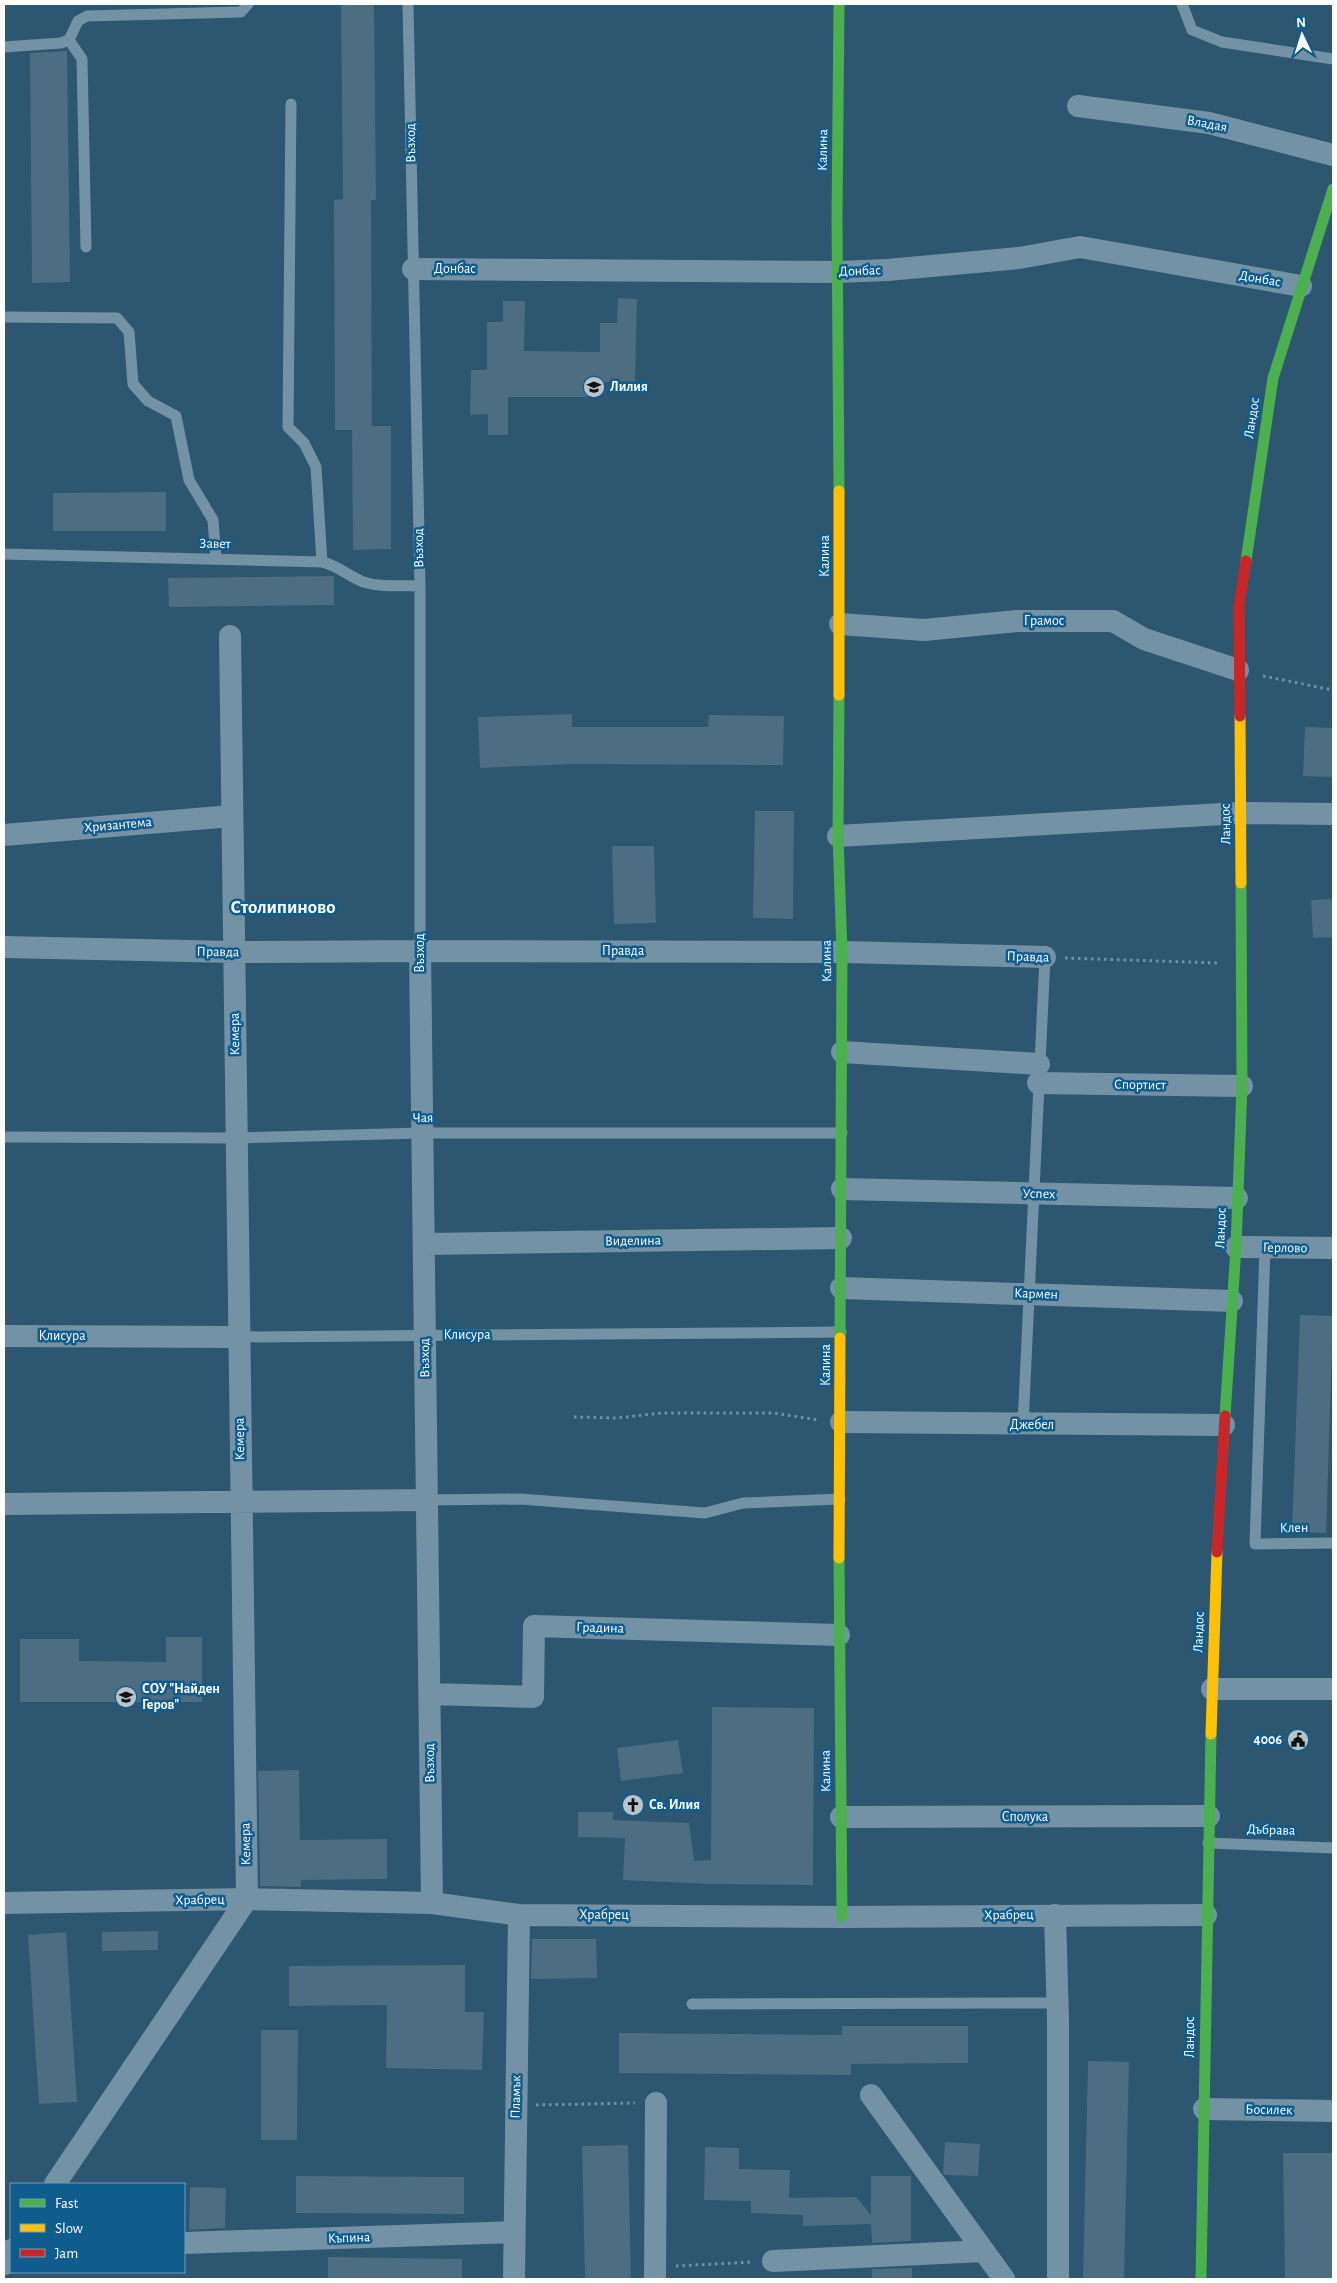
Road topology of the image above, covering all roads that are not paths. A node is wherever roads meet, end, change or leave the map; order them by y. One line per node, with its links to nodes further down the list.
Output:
1 (248, 4): 5 (lane)
2 (408, 4): 13 (lane, Възход)
3 (838, 4): 14 (street, Калина)
4 (1182, 4): 7 (lane)
5 (69, 40): 6 (lane); 12 (lane)
6 (4, 47)
7 (1333, 59)
8 (291, 104): 19 (lane)
9 (1078, 106): 10 (street, Владая)
10 (1333, 155)
11 (1333, 189): 15 (street, Ландос)
12 (86, 247)
13 (414, 269): 14 (street, Донбас); 20 (lane, Възход)
14 (838, 272): 15 (street, Донбас); 21 (street, Калина)
15 (1301, 286): 23 (street, Ландос)
16 (4, 317): 18 (lane)
17 (4, 554): 18 (lane, Завет)
18 (216, 559): 19 (lane, Завет)
19 (322, 562): 20 (lane, Завет)
20 (420, 586): 30 (lane, Възход)
21 (840, 624): 23 (street, Грамос); 28 (street, Калина)
22 (230, 636): 26 (street, Кемера)
23 (1238, 670): 24 (street, Ландос)
24 (1241, 813): 25 (street); 28 (street); 36 (street, Ландос)
25 (1333, 814)
26 (232, 816): 27 (street, Хризантема); 31 (street, Кемера)
27 (4, 835)
28 (838, 836): 32 (street, Калина)
29 (4, 947): 31 (street, Правда)
30 (420, 951): 31 (street, Правда); 32 (street, Правда); 37 (street, Възход)
31 (234, 952): 40 (street, Кемера)
32 (842, 952): 33 (street, Правда); 34 (street, Калина)
33 (1045, 957): 35 (lane)
34 (842, 1052): 35 (street, Спортист); 38 (street, Калина)
35 (1038, 1074): 36 (street, Спортист); 42 (lane)
36 (1242, 1086): 43 (street, Ландос)
37 (422, 1133): 38 (lane, Чая); 40 (lane, Чая); 45 (street, Възход)
38 (842, 1133): 41 (street, Калина)
39 (4, 1137): 40 (lane, Чая)
40 (236, 1138): 55 (street, Кемера)
41 (842, 1190): 42 (street, Успех); 44 (street, Калина)
42 (1033, 1193): 43 (street, Успех); 50 (lane)
43 (1237, 1198): 46 (street, Ландос)
44 (841, 1238): 45 (street, Виделина); 49 (street, Калина)
45 (424, 1244): 53 (street, Възход)
46 (1236, 1247): 47 (street, Герлово); 51 (street, Ландос)
47 (1265, 1248): 48 (street, Герлово); 63 (lane, Клен)
48 (1333, 1248)
49 (841, 1288): 50 (street, Кармен); 52 (street, Калина)
50 (1028, 1294): 51 (street, Кармен); 57 (lane)
51 (1232, 1301): 58 (street, Ландос)
52 (841, 1332): 53 (lane, Клисура); 56 (street, Калина)
53 (425, 1335): 55 (lane, Клисура); 61 (street, Възход)
54 (4, 1336): 55 (street, Клисура)
55 (239, 1337): 60 (street, Кемера)
56 (841, 1422): 57 (street, Джебел); 59 (street, Калина)
57 (1023, 1425): 58 (street, Джебел)
58 (1224, 1425): 65 (street, Ландос)
59 (840, 1499): 61 (lane); 64 (street, Калина)
60 (241, 1500): 61 (street); 62 (street); 72 (street, Кемера)
61 (427, 1500): 67 (street, Възход)
62 (4, 1504)
63 (1333, 1542)
64 (840, 1635): 67 (street, Градина); 69 (street, Калина)
65 (1212, 1689): 66 (street); 68 (street, Ландос)
66 (1333, 1689)
67 (430, 1694): 74 (street, Възход)
68 (1209, 1816): 69 (street, Сполука); 70 (street, Ландос)
69 (841, 1817): 78 (street, Калина)
70 (1208, 1843): 71 (lane, Дъбрава); 77 (street, Ландос)
71 (1333, 1848)
72 (247, 1900): 73 (street, Храбрец); 74 (street, Храбрец); 85 (street)
73 (4, 1903)
74 (432, 1903): 75 (street, Храбрец)
75 (518, 1915): 78 (street, Храбрец); 86 (street, Пламък)
76 (1055, 1915): 77 (street, Храбрец); 78 (street, Храбрец); 80 (street)
77 (1206, 1915): 83 (street, Ландос)
78 (842, 1917)
79 (692, 2004): 80 (lane)
80 (1057, 2004): 95 (street)
81 (871, 2095): 89 (street)
82 (656, 2103): 92 (street)
83 (1204, 2109): 84 (street, Босилек); 96 (street, Ландос)
84 (1333, 2111)
85 (56, 2183)
86 (514, 2232): 87 (street, Къпина); 93 (street, Пламък)
87 (185, 2244)
88 (10, 2252): 91 (street)
89 (984, 2252): 90 (street); 94 (street)
90 (773, 2261)
91 (4, 2264)
92 (655, 2273)
93 (514, 2279)
94 (1004, 2279)
95 (1058, 2279)
96 (1201, 2279)

